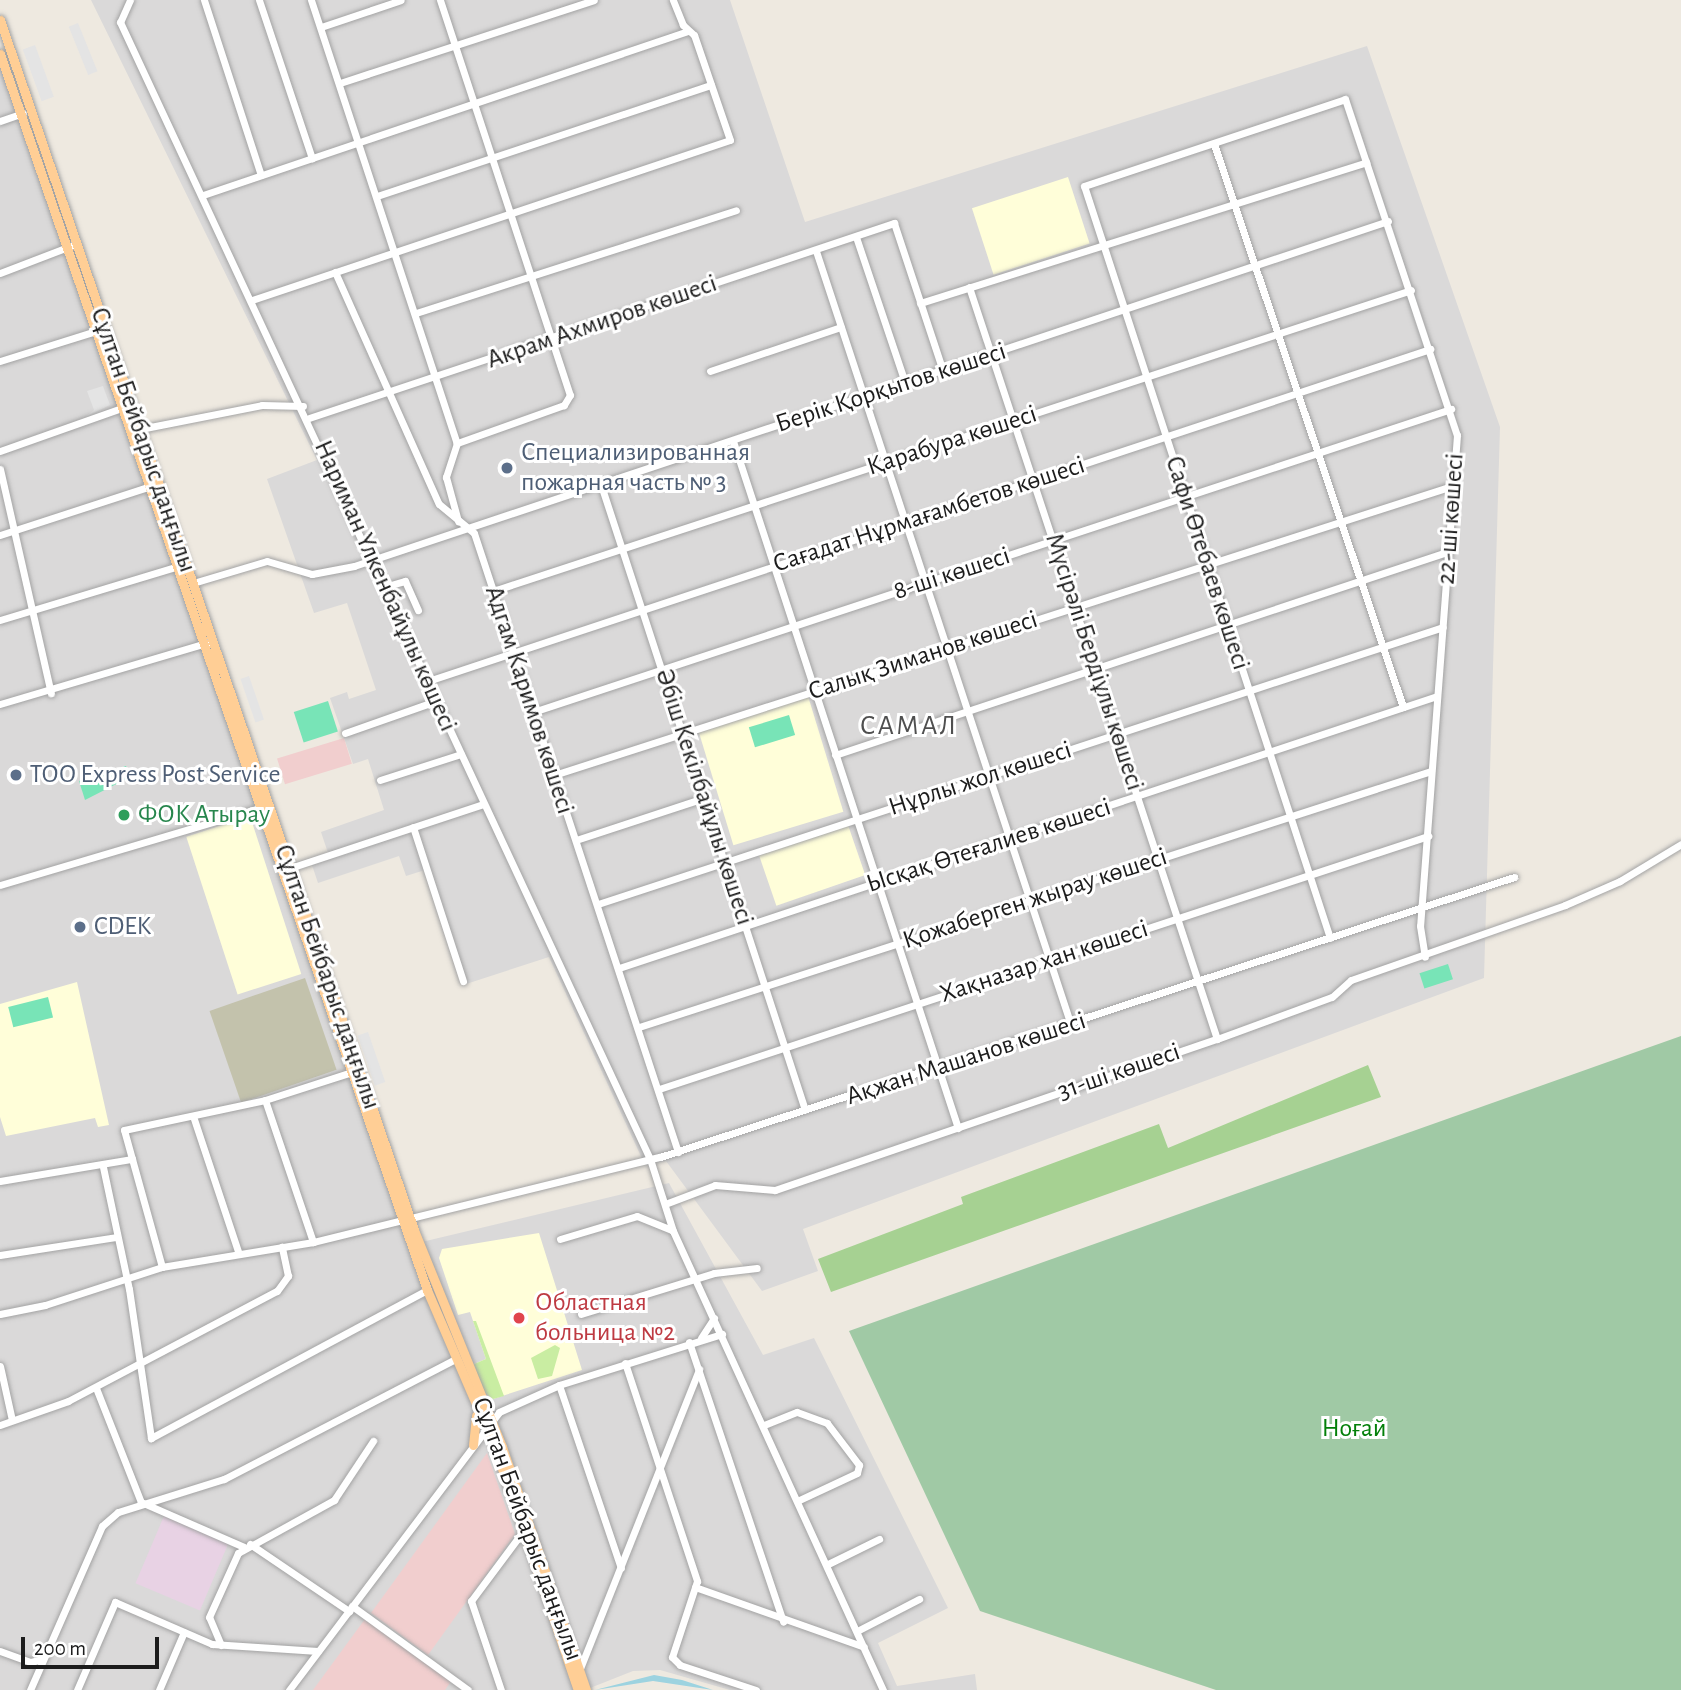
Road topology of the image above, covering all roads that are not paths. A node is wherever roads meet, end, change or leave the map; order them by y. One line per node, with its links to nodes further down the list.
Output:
1 (130, 0): 25 (street, Нариман Үлкенбайұлы көшесі)
2 (204, 0): 24 (street)
3 (259, 0): 21 (street)
4 (311, 0): 10 (street)
5 (401, 0): 10 (street)
6 (440, 0): 12 (street)
7 (594, 0): 12 (street)
8 (673, 0): 11 (street)
9 (0, 20): 17 (main road, Сұлтан Бейбарыс даңғылы)
10 (321, 27): 14 (street)
11 (688, 31): 15 (street); 16 (street)
12 (455, 46): 14 (street); 16 (street)
13 (0, 54): 17 (main road, Сұлтан Бейбарыс даңғылы)
14 (340, 83): 19 (street)
15 (711, 85): 22 (street); 29 (street)
16 (474, 103): 19 (street); 22 (street)
17 (26, 112): 18 (street); 32 (main road, Сұлтан Бейбарыс даңғылы); 34 (main road, Сұлтан Бейбарыс даңғылы)
18 (0, 121)
19 (359, 142): 21 (street); 26 (street)
20 (1214, 144): 23 (street, 22-ші көшесі); 27 (street); 33 (street, Сафи Өтебаев көшесі)
21 (312, 158): 24 (street)
22 (492, 158): 26 (street); 29 (street)
23 (1366, 162): 27 (street); 30 (street, 22-ші көшесі)
24 (261, 175): 25 (street)
25 (203, 195): 43 (street, Нариман Үлкенбайұлы көшесі)
26 (377, 196): 35 (street)
27 (1236, 205): 33 (street); 37 (street)
28 (736, 210): 40 (street)
29 (510, 214): 35 (street); 40 (street)
30 (1388, 221): 37 (street, Берік Қорқытов көшесі); 42 (street, 22-ші көшесі)
31 (856, 237): 36 (street, Акрам Ахмиров көшесі); 44 (street, Акрам Ахмиров көшесі); 58 (street)
32 (76, 244): 34 (street); 62 (main road, Сұлтан Бейбарыс даңғылы)
33 (1103, 246): 41 (street); 45 (street, Сафи Өтебаев көшесі)
34 (67, 248): 39 (street); 48 (main road, Сұлтан Бейбарыс даңғылы)
35 (396, 251): 38 (street); 46 (street)
36 (816, 251): 47 (street); 50 (street, Акрам Ахмиров көшесі)
37 (1257, 266): 45 (street, Берік Қорқытов көшесі); 49 (street)
38 (335, 272): 43 (street); 59 (street, Адгам Каримов көшесі)
39 (0, 273)
40 (531, 277): 46 (street); 50 (street)
41 (969, 287): 44 (street); 52 (street, Мүсірәлі Бердіұлы көшесі)
42 (1411, 290): 49 (street, Қарабура көшесі); 51 (street, 22-ші көшесі)
43 (252, 300): 63 (street, Нариман Үлкенбайұлы көшесі)
44 (920, 303): 55 (street)
45 (1124, 310): 52 (street, Берік Қорқытов көшесі); 56 (street, Сафи Өтебаев көшесі)
46 (416, 313): 57 (street)
47 (841, 327): 54 (street); 61 (street)
48 (96, 331): 53 (street); 62 (main road, Сұлтан Бейбарыс даңғылы)
49 (1279, 334): 56 (street, Қарабура көшесі); 60 (street)
50 (553, 339): 57 (street, Акрам Ахмиров көшесі); 70 (street)
51 (1430, 349): 60 (street, Сағадат Нұрмағамбетов көшесі); 64 (street, 22-ші көшесі)
52 (991, 355): 55 (street, Берік Қорқытов көшесі); 66 (street, Мүсірәлі Бердіұлы көшесі)
53 (0, 361)
54 (710, 371)
55 (943, 371): 58 (street, Берік Қорқытов көшесі)
56 (1145, 377): 66 (street, Қарабура көшесі); 68 (street, Сафи Өтебаев көшесі)
57 (437, 378): 59 (street, Акрам Ахмиров көшесі); 70 (street)
58 (905, 383): 61 (street, Берік Қорқытов көшесі)
59 (389, 389): 65 (street, Акрам Ахмиров көшесі); 81 (street, Адгам Каримов көшесі)
60 (1299, 394): 68 (street, Сағадат Нұрмағамбетов көшесі); 72 (street)
61 (863, 397): 69 (street, Берік Қорқытов көшесі); 73 (street)
62 (127, 405): 67 (main road, Сұлтан Бейбарыс даңғылы); 71 (street); 77 (main road, Сұлтан Бейбарыс даңғылы)
63 (303, 406): 65 (street, Нариман Үлкенбайұлы көшесі); 67 (street)
64 (1451, 409): 72 (street, 8-шi көшесi); 78 (street, 22-ші көшесі)
65 (309, 418): 90 (street, Нариман Үлкенбайұлы көшесі)
66 (1013, 421): 73 (street, Қарабура көшесі); 75 (street, Мүсірәлі Бердіұлы көшесі)
67 (140, 429): 95 (main road, Сұлтан Бейбарыс даңғылы)
68 (1165, 438): 75 (street, Сағадат Нұрмағамбетов көшесі); 79 (street, Сафи Өтебаев көшесі)
69 (733, 441): 76 (street, Берік Қорқытов көшесі); 80 (street)
70 (457, 443): 81 (street)
71 (0, 451)
72 (1319, 454): 79 (street, 8-шi көшесi); 82 (street)
73 (884, 463): 80 (street, Қарабура көшесі); 83 (street)
74 (0, 469): 85 (street)
75 (1033, 481): 83 (street, Сағадат Нұрмағамбетов көшесі); 87 (street, Мүсірәлі Бердіұлы көшесі)
76 (601, 485): 84 (street, Берік Қорқытов көшесі); 88 (street, Әбіш Кекілбайұлы көшесі)
77 (151, 486): 85 (street); 93 (main road, Сұлтан Бейбарыс даңғылы)
78 (1452, 486): 82 (street, Салық Зиманов көшесі); 89 (street, 22-ші көшесі)
79 (1185, 498): 87 (street, 8-шi көшесi); 92 (street, Сафи Өтебаев көшесі)
80 (754, 506): 88 (street, Қарабура көшесі); 91 (street)
81 (458, 521): 84 (street, Адгам Каримов көшесі)
82 (1341, 522): 92 (street, Салық Зиманов көшесі); 94 (street)
83 (904, 523): 91 (street, Сағадат Нұрмағамбетов көшесі); 96 (street)
84 (468, 529): 90 (street, Берік Қорқытов көшесі); 98 (street, Адгам Каримов көшесі)
85 (16, 532): 86 (street); 102 (street)
86 (0, 535)
87 (1053, 541): 96 (street, 8-шi көшесi); 99 (street, Мүсірәлі Бердіұлы көшесі)
88 (623, 549): 98 (street, Қарабура көшесі); 100 (street, Әбіш Кекілбайұлы көшесі)
89 (1447, 552): 94 (street); 106 (street, 22-ші көшесі)
90 (372, 559): 95 (street, Берік Қорқытов көшесі); 97 (street, Нариман Үлкенбайұлы көшесі)
91 (774, 565): 100 (street, Сағадат Нұрмағамбетов көшесі); 105 (street)
92 (1207, 565): 99 (street, Салық Зиманов көшесі); 104 (street, Сафи Өтебаев көшесі)
93 (178, 566): 102 (street); 107 (main road, Сұлтан Бейбарыс даңғылы)
94 (1361, 581): 104 (street); 108 (street)
95 (192, 583): 107 (main road, Сұлтан Бейбарыс даңғылы)
96 (924, 584): 105 (street, 8-шi көшесi); 109 (street)
97 (384, 587): 101 (street); 113 (street, Нариман Үлкенбайұлы көшесі)
98 (493, 591): 110 (street, Адгам Каримов көшесі)
99 (1075, 607): 109 (street, Салық Зиманов көшесі); 111 (street, Мүсірәлі Бердіұлы көшесі)
100 (643, 609): 110 (street, Сағадат Нұрмағамбетов көшесі); 112 (street, Әбіш Кекілбайұлы көшесі)
101 (418, 610)
102 (33, 613): 103 (street); 116 (street)
103 (0, 620)
104 (1227, 625): 111 (street); 115 (street, Сафи Өтебаев көшесі)
105 (793, 626): 112 (street, 8-шi көшесi); 114 (street)
106 (1443, 627): 108 (street, Нұрлы жол көшесі); 117 (street, 22-ші көшесі)
107 (209, 642): 116 (street); 136 (main road, Сұлтан Бейбарыс даңғылы)
108 (1382, 647): 115 (street, Нұрлы жол көшесі); 120 (street)
109 (946, 649): 114 (street, Салық Зиманов көшесі); 121 (street)
110 (513, 650): 113 (street, Сағадат Нұрмағамбетов көшесі); 122 (street, Адгам Каримов көшесі)
111 (1096, 668): 121 (street); 125 (street, Мүсірәлі Бердіұлы көшесі)
112 (663, 669): 122 (street, 8-шi көшесi); 124 (street, Әбіш Кекілбайұлы көшесі)
113 (428, 681): 118 (street, Нариман Үлкенбайұлы көшесі)
114 (815, 691): 124 (street, Салық Зиманов көшесі); 128 (street)
115 (1249, 691): 125 (street, Нұрлы жол көшесі); 127 (street, Сафи Өтебаев көшесі)
116 (51, 693): 119 (street)
117 (1437, 696): 120 (street, Ысқақ Өтеғалиев көшесі); 129 (street, 22-ші көшесі)
118 (436, 701): 123 (street); 126 (street, Нариман Үлкенбайұлы көшесі)
119 (0, 704)
120 (1403, 707): 127 (street, Ысқақ Өтеғалиев көшесі)
121 (966, 711): 128 (street); 131 (street)
122 (533, 712): 130 (street, Адгам Каримов көшесі)
123 (345, 733)
124 (684, 733): 130 (street, Салық Зиманов көшесі); 134 (street, Әбіш Кекілбайұлы көшесі)
125 (1118, 734): 131 (street, Нұрлы жол көшесі); 133 (street, Мүсірәлі Бердіұлы көшесі)
126 (461, 754): 132 (street); 135 (street, Нариман Үлкенбайұлы көшесі)
127 (1270, 754): 133 (street, Ысқақ Өтеғалиев көшесі); 137 (street, Сафи Өтебаев көшесі)
128 (835, 755): 138 (street)
129 (1432, 771): 137 (street, Қожаберген жырау көшесі); 140 (street, 22-ші көшесі)
130 (554, 775): 142 (street, Адгам Каримов көшесі)
131 (988, 776): 138 (street, Нұрлы жол көшесі); 141 (street)
132 (380, 780)
133 (1139, 797): 141 (street, Ысқақ Өтеғалиев көшесі); 144 (street, Мүсірәлі Бердіұлы көшесі)
134 (705, 798): 142 (street); 145 (street, Әбіш Кекілбайұлы көшесі)
135 (484, 804): 139 (street); 178 (street, Нариман Үлкенбайұлы көшесі)
136 (265, 807): 146 (main road, Сұлтан Бейбарыс даңғылы); 150 (street); 170 (main road, Сұлтан Бейбарыс даңғылы)
137 (1290, 817): 144 (street, Қожаберген жырау көшесі); 147 (street, Сафи Өтебаев көшесі)
138 (857, 819): 145 (street, Нұрлы жол көшесі); 149 (street)
139 (413, 827): 146 (street); 161 (street)
140 (1428, 836): 147 (street, Хақназар хан көшесі); 153 (street, 22-ші көшесі)
141 (1009, 839): 149 (street, Ысқақ Өтеғалиев көшесі); 151 (street)
142 (576, 840): 152 (street, Адгам Каримов көшесі)
143 (1681, 844): 158 (street, 31-ші көшесі)
144 (1160, 859): 151 (street, Қожаберген жырау көшесі); 154 (street, Мүсірәлі Бердіұлы көшесі)
145 (725, 862): 152 (street, Нұрлы жол көшесі); 155 (street, Әбіш Кекілбайұлы көшесі)
146 (290, 868): 170 (main road, Сұлтан Бейбарыс даңғылы)
147 (1309, 875): 154 (street, Хақназар хан көшесі); 156 (street, Сафи Өтебаев көшесі)
148 (1514, 877): 153 (street, Ақжан Машанов көшесі)
149 (877, 883): 155 (street, Ысқақ Өтеғалиев көшесі); 157 (street)
150 (0, 885)
151 (1030, 901): 157 (street, Қожаберген жырау көшесі); 159 (street)
152 (598, 904): 160 (street, Адгам Каримов көшесі)
153 (1425, 908): 156 (street, Ақжан Машанов көшесі); 158 (street, 22-ші көшесі)
154 (1179, 918): 159 (street, Хақназар хан көшесі); 162 (street, Мүсірәлі Бердіұлы көшесі)
155 (746, 926): 160 (street, Ысқақ Өтеғалиев көшесі); 163 (street, Әбіш Кекілбайұлы көшесі)
156 (1331, 939): 162 (street, Ақжан Машанов көшесі)
157 (897, 943): 163 (street, Қожаберген жырау көшесі); 164 (street)
158 (1425, 957): 167 (street, 31-ші көшесі)
159 (1050, 960): 164 (street, Хақназар хан көшесі); 165 (street)
160 (619, 968): 166 (street, Адгам Каримов көшесі)
161 (463, 981)
162 (1199, 983): 165 (street, Ақжан Машанов көшесі); 167 (street, Мүсірәлі Бердіұлы көшесі)
163 (765, 986): 166 (street, Қожаберген жырау көшесі); 168 (street, Әбіш Кекілбайұлы көшесі)
164 (917, 1004): 168 (street, Хақназар хан көшесі); 169 (street)
165 (1071, 1025): 169 (street, Ақжан Машанов көшесі)
166 (639, 1027): 171 (street, Адгам Каримов көшесі)
167 (1216, 1039): 175 (street, 31-ші көшесі)
168 (785, 1048): 171 (street, Хақназар хан көшесі); 173 (street, Әбіш Кекілбайұлы көшесі)
169 (938, 1068): 173 (street, Ақжан Машанов көшесі); 175 (street)
170 (355, 1071): 172 (street); 183 (main road, Сұлтан Бейбарыс даңғылы)
171 (659, 1089): 176 (street, Адгам Каримов көшесі)
172 (265, 1100): 174 (street); 187 (street)
173 (805, 1110): 176 (street, Ақжан Машанов көшесі)
174 (193, 1116): 177 (street); 189 (street)
175 (958, 1128): 181 (street, 31-ші көшесі)
176 (678, 1152): 178 (street, Ақжан Машанов көшесі)
177 (132, 1159): 179 (street); 191 (street)
178 (650, 1159): 181 (street, Нариман Үлкенбайұлы көшесі); 183 (street, Ақжан Машанов көшесі)
179 (103, 1167): 180 (street); 185 (street)
180 (0, 1181)
181 (666, 1207): 182 (street, 31-ші көшесі); 184 (street, Нариман Үлкенбайұлы көшесі)
182 (651, 1217): 184 (street); 186 (street, 31-ші көшесі)
183 (407, 1220): 187 (street, Ақжан Машанов көшесі); 195 (main road, Сұлтан Бейбарыс даңғылы); 212 (main road, Сұлтан Бейбарыс даңғылы)
184 (673, 1231): 194 (street, Нариман Үлкенбайұлы көшесі)
185 (116, 1237): 190 (street); 193 (street)
186 (561, 1238)
187 (313, 1242): 188 (street, Ақжан Машанов көшесі)
188 (282, 1247): 189 (street, Ақжан Машанов көшесі); 204 (street)
189 (239, 1254): 191 (street, Ақжан Машанов көшесі)
190 (0, 1255)
191 (162, 1267): 193 (street, Ақжан Машанов көшесі)
192 (757, 1268): 194 (street)
193 (125, 1279): 196 (street, Ақжан Машанов көшесі); 204 (street)
194 (696, 1279): 197 (street); 198 (street, Нариман Үлкенбайұлы көшесі)
195 (428, 1290): 202 (main road, Сұлтан Бейбарыс даңғылы); 204 (street)
196 (0, 1314)
197 (581, 1314)
198 (715, 1318): 199 (street, Нариман Үлкенбайұлы көшесі); 200 (street)
199 (722, 1334): 200 (street); 213 (street, Нариман Үлкенбайұлы көшесі)
200 (700, 1338): 201 (street)
201 (689, 1342): 203 (street); 206 (street)
202 (454, 1360): 209 (main road, Сұлтан Бейбарыс даңғылы); 218 (street)
203 (625, 1363): 207 (street); 216 (street)
204 (140, 1365): 208 (street)
205 (0, 1366): 210 (street)
206 (699, 1369): 216 (street); 227 (street)
207 (559, 1385): 212 (street); 223 (street)
208 (96, 1388): 210 (street); 218 (street)
209 (472, 1403): 212 (main road, Сұлтан Бейбарыс даңғылы); 215 (main road)
210 (12, 1420): 211 (street)
211 (0, 1425)
212 (488, 1425): 215 (street); 219 (main road, Сұлтан Бейбарыс даңғылы); 235 (main road, Сұлтан Бейбарыс даңғылы)
213 (764, 1425): 217 (street, Нариман Үлкенбайұлы көшесі); 217 (street)
214 (373, 1441): 221 (street)
215 (473, 1445): 226 (street)
216 (659, 1468): 223 (street); 224 (street)
217 (799, 1500): 222 (street, Нариман Үлкенбайұлы көшесі)
218 (141, 1502): 221 (street); 234 (street)
219 (524, 1530): 241 (street); 242 (main road, Сұлтан Бейбарыс даңғылы)
220 (879, 1539): 222 (street)
221 (247, 1545): 226 (street); 230 (street)
222 (828, 1564): 228 (street, Нариман Үлкенбайұлы көшесі)
223 (621, 1568): 235 (street)
224 (695, 1587): 227 (street); 244 (street)
225 (919, 1599): 228 (street)
226 (350, 1609): 233 (street); 240 (street)
227 (783, 1622): 231 (street)
228 (857, 1631): 231 (street, Нариман Үлкенбайұлы көшесі)
229 (184, 1632): 230 (street); 237 (street); 238 (street)
230 (222, 1646): 233 (street)
231 (864, 1647): 245 (street, Нариман Үлкенбайұлы көшесі)
232 (0, 1651): 234 (street)
233 (318, 1651): 239 (street)
234 (42, 1659): 236 (street)
235 (579, 1671): 243 (main road, Сұлтан Бейбарыс даңғылы)
236 (30, 1690)
237 (77, 1690)
238 (159, 1690)
239 (289, 1690)
240 (468, 1690)
241 (501, 1690)
242 (578, 1690)
243 (586, 1690)
244 (756, 1690)
245 (883, 1690)

